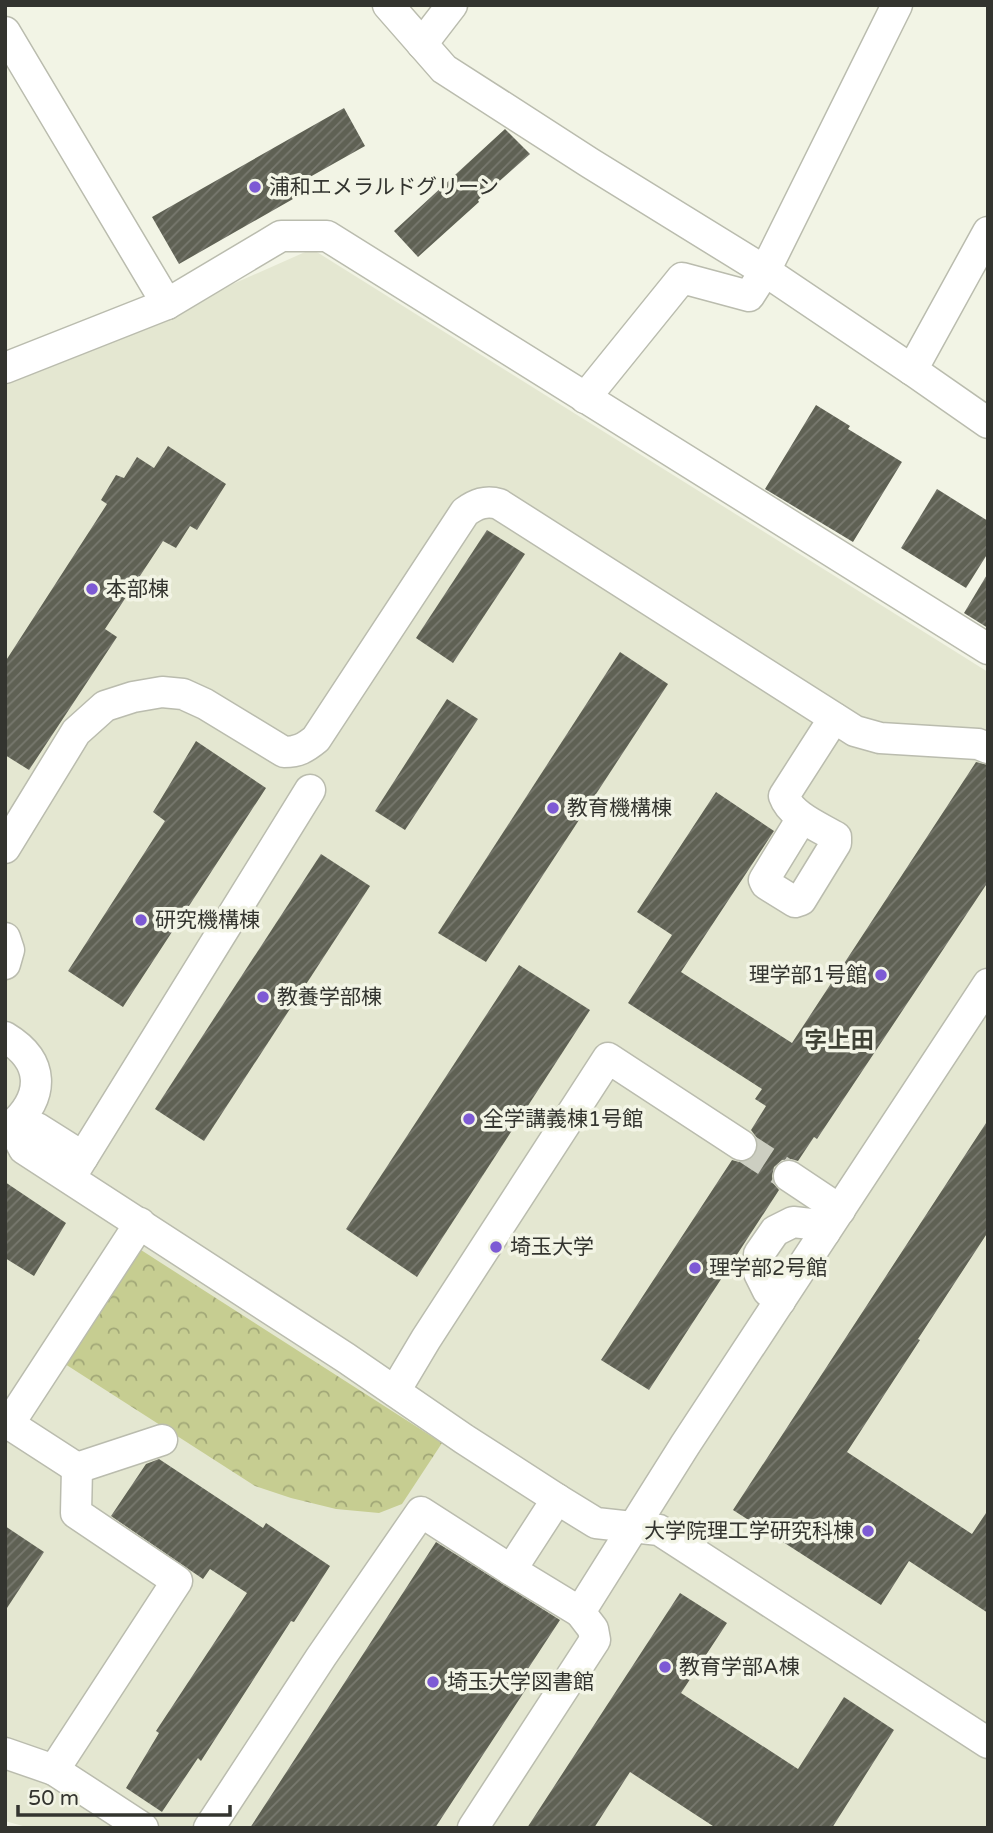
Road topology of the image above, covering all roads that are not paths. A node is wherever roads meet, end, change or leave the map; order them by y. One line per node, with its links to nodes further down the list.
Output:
1 (388, 5): 5 (street)
2 (452, 5): 5 (street)
3 (897, 5): 7 (street)
4 (5, 32): 8 (street)
5 (422, 44): 7 (street)
6 (988, 232): 10 (street)
7 (765, 271): 10 (street); 11 (street)
8 (167, 304): 9 (street); 11 (street)
9 (5, 368)
10 (912, 370): 12 (street)
11 (585, 398): 13 (street)
12 (988, 423)
13 (988, 649)
14 (834, 718): 15 (street); 17 (street); 18 (street)
15 (988, 748)
16 (310, 790): 25 (street)
17 (802, 818)
18 (5, 848)
19 (5, 938): 20 (street)
20 (5, 964)
21 (988, 984): 27 (street)
22 (5, 1037): 23 (street)
23 (9, 1126): 25 (street)
24 (741, 1145): 30 (street)
25 (77, 1167): 28 (street)
26 (789, 1176): 27 (street)
27 (832, 1221): 29 (street); 29 (street)
28 (140, 1223): 30 (street); 32 (street)
29 (779, 1301): 34 (street)
30 (395, 1391): 33 (street)
31 (162, 1440): 32 (street)
32 (77, 1468): 39 (street)
33 (557, 1499): 34 (street); 35 (street)
34 (634, 1527): 36 (street); 37 (street)
35 (511, 1570): 36 (street); 41 (street)
36 (580, 1612): 42 (street)
37 (988, 1743)
38 (5, 1753): 39 (street)
39 (54, 1770): 40 (street)
40 (143, 1828)
41 (209, 1828)
42 (473, 1828)

